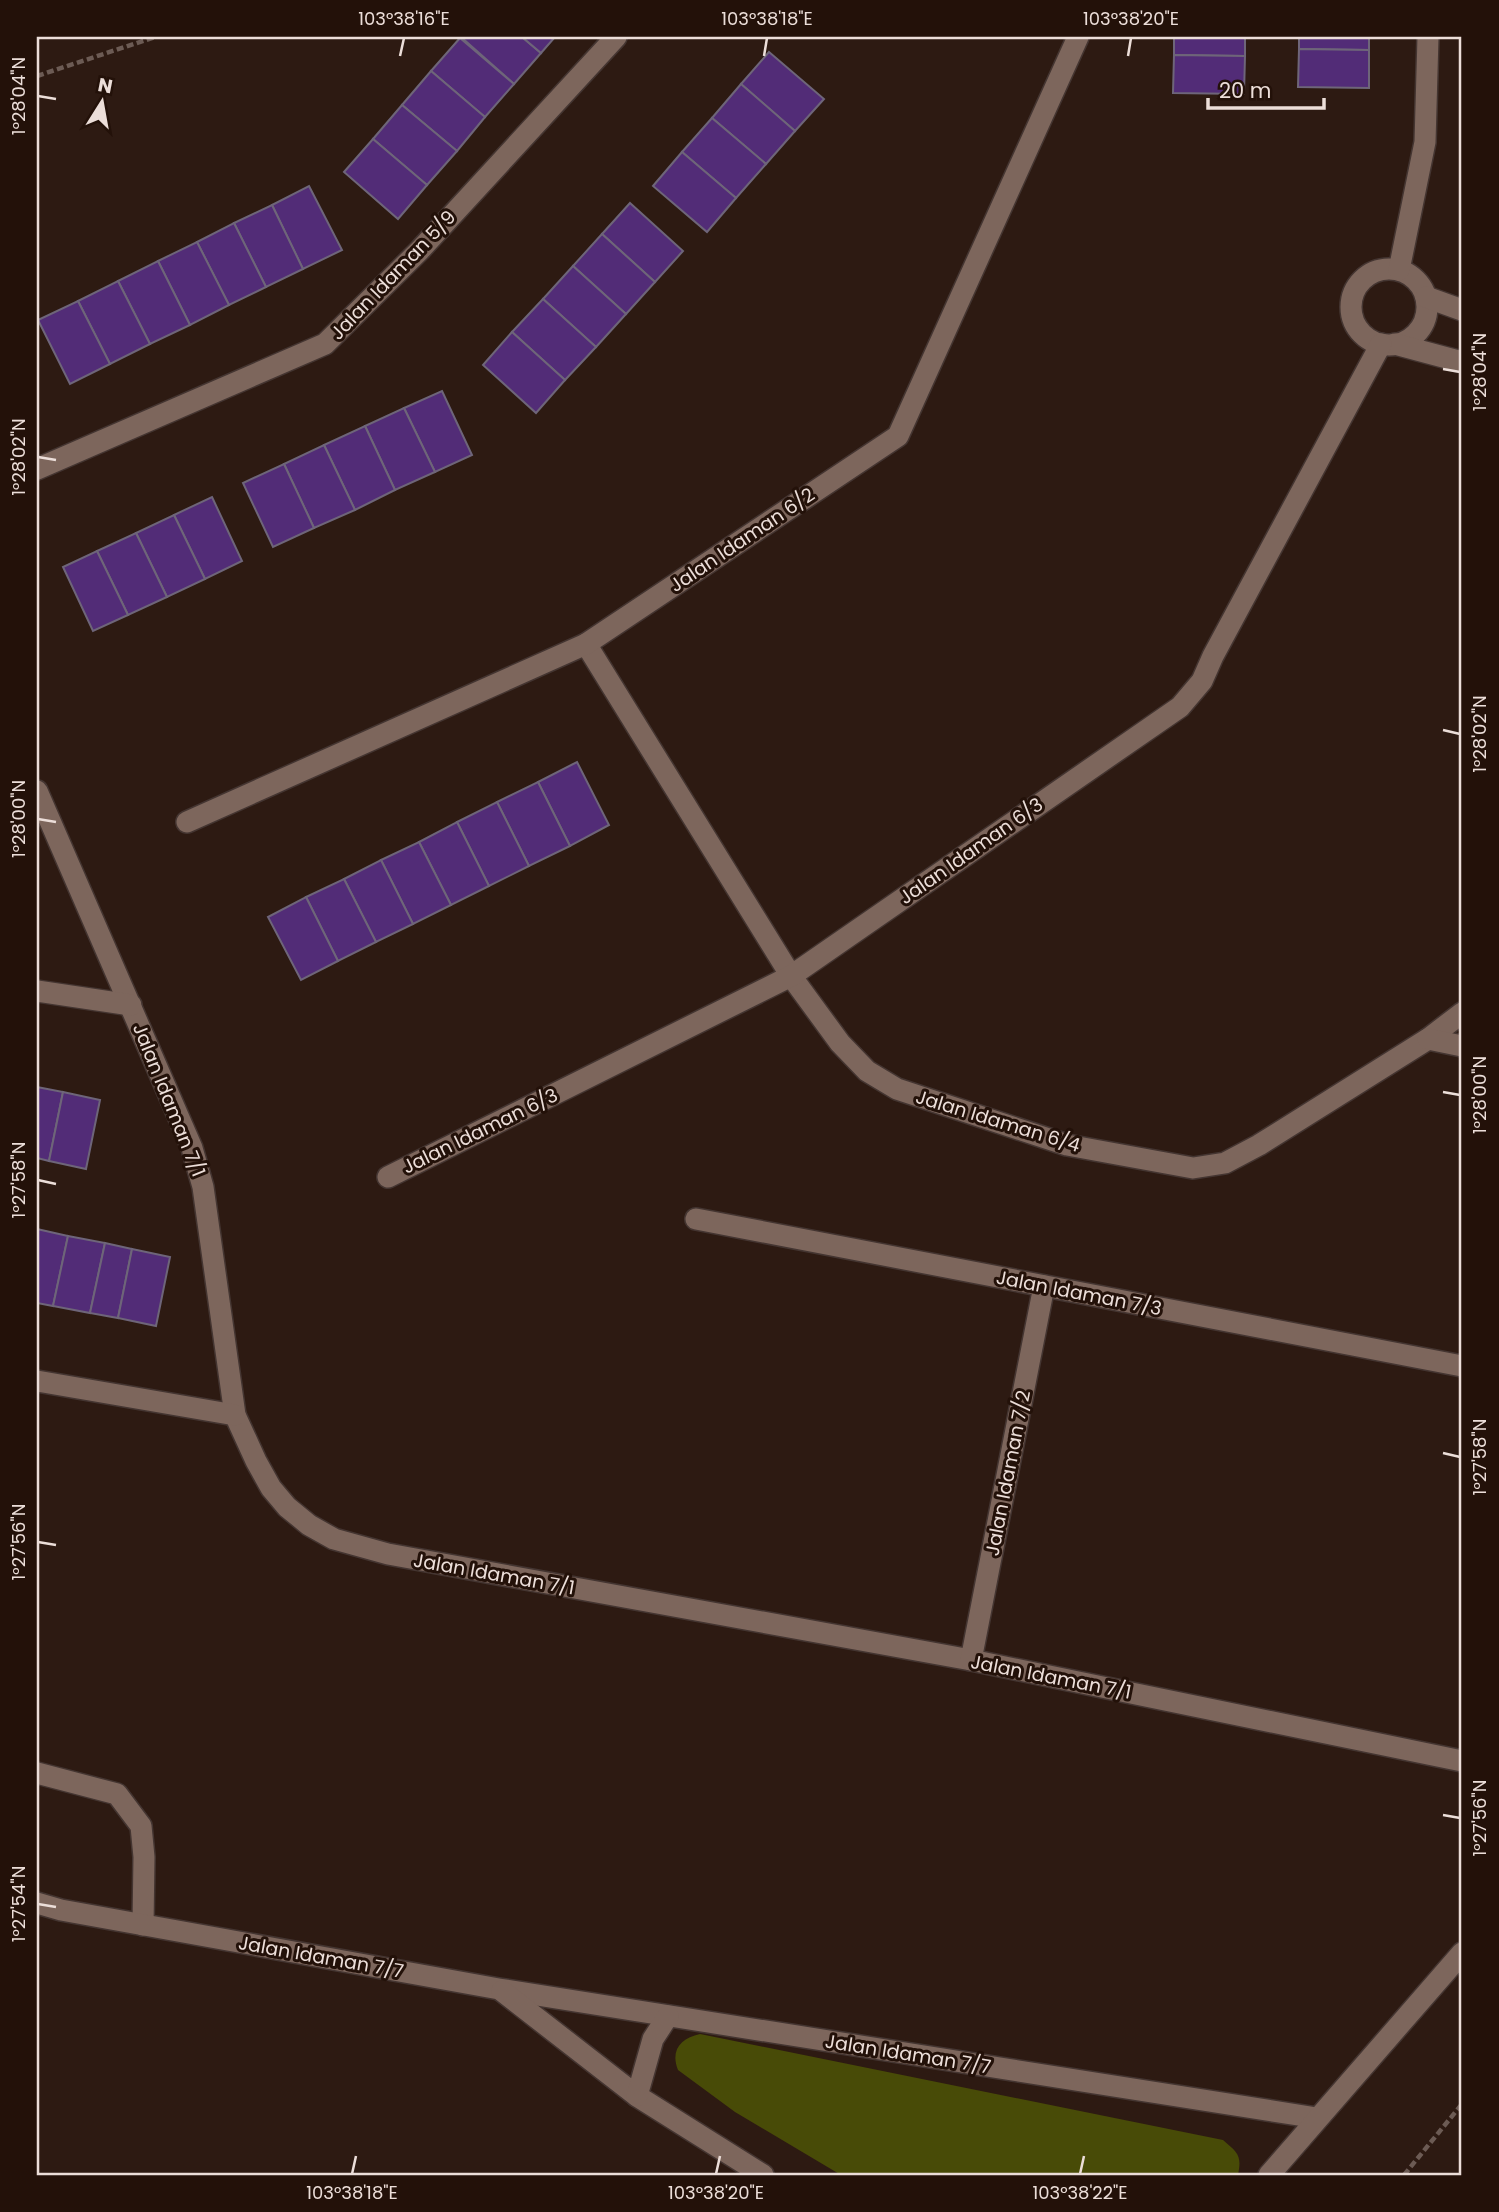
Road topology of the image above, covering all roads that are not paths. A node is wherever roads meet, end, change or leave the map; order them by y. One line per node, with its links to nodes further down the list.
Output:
1 (616, 37): 9 (street, Jalan Idaman 5/9)
2 (1078, 37): 10 (street, Jalan Idaman 6/2)
3 (1428, 37): 4 (street)
4 (1399, 270): 5 (street); 7 (street)
5 (1426, 297): 6 (street); 7 (street)
6 (1462, 310)
7 (1388, 344): 8 (street); 13 (street, Jalan Idaman 6/3)
8 (1462, 362)
9 (37, 469)
10 (586, 644): 12 (street, Jalan Idaman 6/2); 13 (street, Jalan Idaman 6/4)
11 (37, 792): 15 (street, Jalan Idaman 7/1)
12 (187, 822)
13 (791, 976): 17 (street, Jalan Idaman 6/4); 19 (street, Jalan Idaman 6/3)
14 (37, 991): 15 (street)
15 (131, 1005): 24 (street, Jalan Idaman 7/1)
16 (1462, 1013): 17 (street, Jalan Idaman 6/4)
17 (1428, 1039): 18 (street)
18 (1462, 1046)
19 (387, 1177)
20 (696, 1219): 21 (street, Jalan Idaman 7/3)
21 (1044, 1286): 22 (street, Jalan Idaman 7/3); 25 (street, Jalan Idaman 7/2)
22 (1462, 1366)
23 (37, 1381): 24 (street)
24 (235, 1415): 25 (street, Jalan Idaman 7/1)
25 (971, 1660): 26 (street, Jalan Idaman 7/1)
26 (1462, 1760)
27 (37, 1773): 29 (street)
28 (37, 1903): 29 (street, Jalan Idaman 7/7)
29 (143, 1925): 31 (street, Jalan Idaman 7/7)
30 (1462, 1953): 34 (street)
31 (499, 1989): 32 (street, Jalan Idaman 7/7); 33 (street, Jalan Idaman 7/7)
32 (668, 2016): 33 (street); 34 (street, Jalan Idaman 7/7)
33 (637, 2096): 35 (street, Jalan Idaman 7/7)
34 (1317, 2118): 36 (street)
35 (763, 2175)
36 (1269, 2175)

